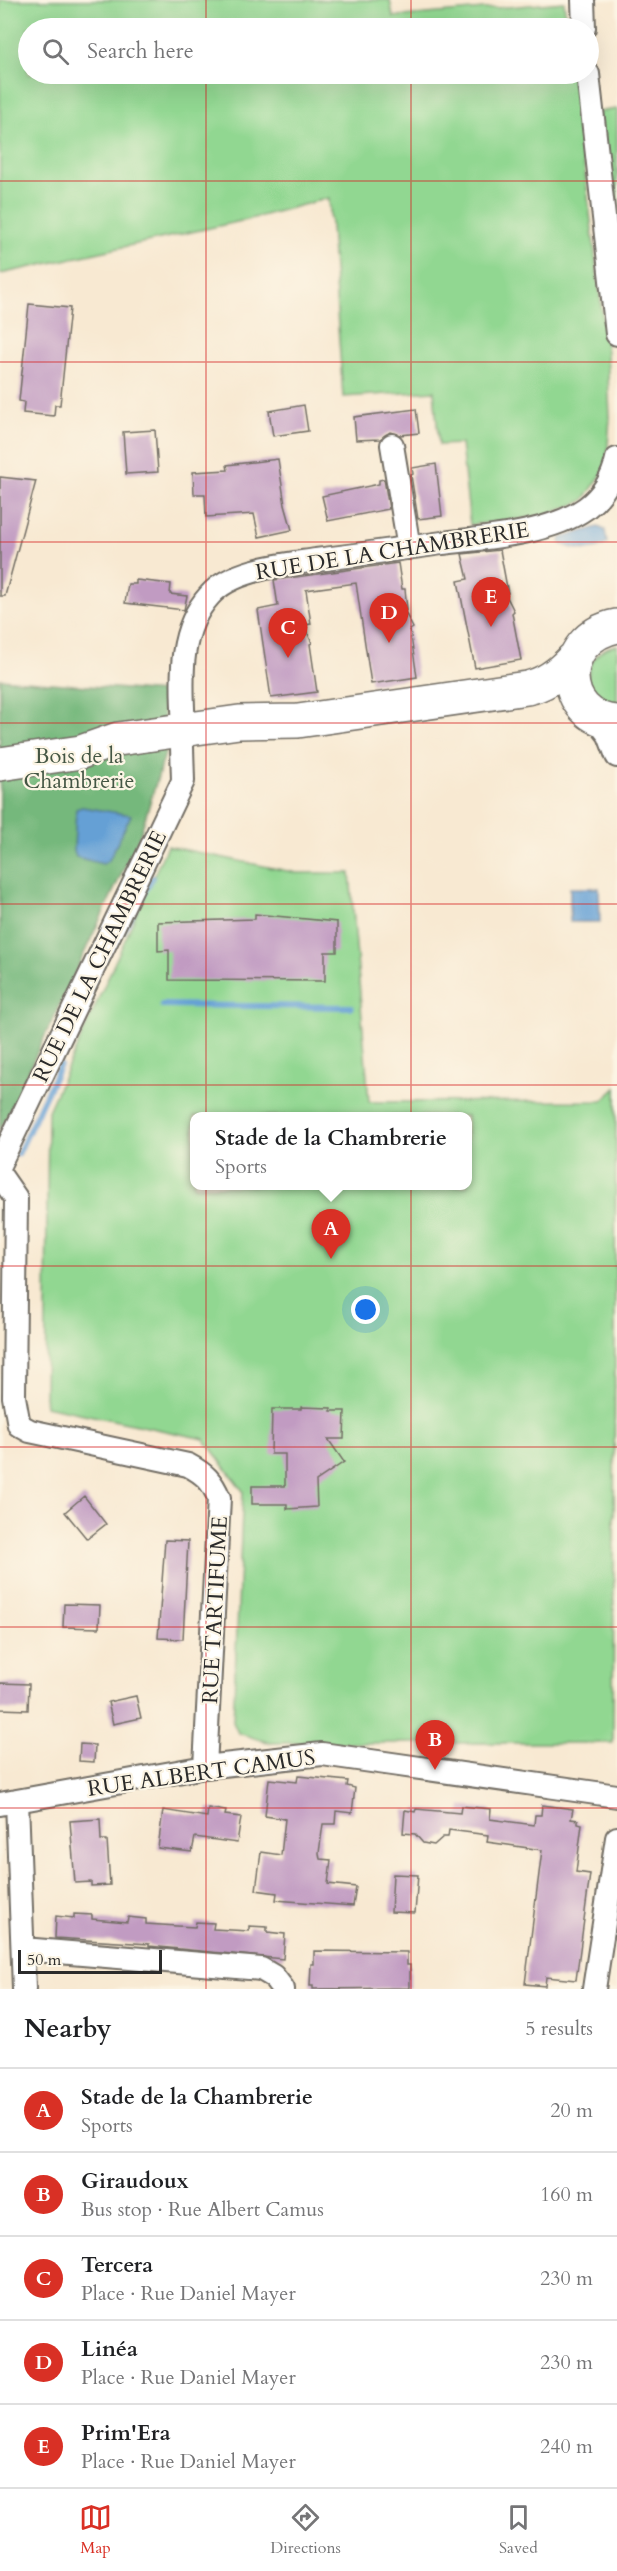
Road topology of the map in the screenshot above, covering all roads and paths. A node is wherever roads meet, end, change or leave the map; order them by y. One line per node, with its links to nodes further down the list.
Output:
1 (583, 0): 2 (street)
2 (584, 18)
3 (589, 84): 4 (street)
4 (617, 334)
5 (392, 445): 7 (street)
6 (617, 459): 7 (street, RUE DE LA CHAMBRERIE)
7 (409, 548): 12 (street, RUE DE LA CHAMBRERIE)
8 (617, 626): 9 (main road)
9 (573, 659): 10 (main road); 11 (main road)
10 (536, 686): 11 (main road); 12 (main road)
11 (596, 712): 13 (street)
12 (183, 738): 14 (main road); 15 (street, RUE DE LA CHAMBRERIE)
13 (617, 756)
14 (0, 764)
15 (0, 1163)
16 (0, 1175): 17 (street, RUE TARTIFUME)
17 (205, 1767): 18 (street, RUE ALBERT CAMUS); 19 (street, RUE ALBERT CAMUS)
18 (617, 1796)
19 (8, 1802): 21 (street)
20 (617, 1838): 24 (street)
21 (22, 1949): 22 (street); 23 (street)
22 (24, 1989)
23 (283, 1989)
24 (594, 1989)

